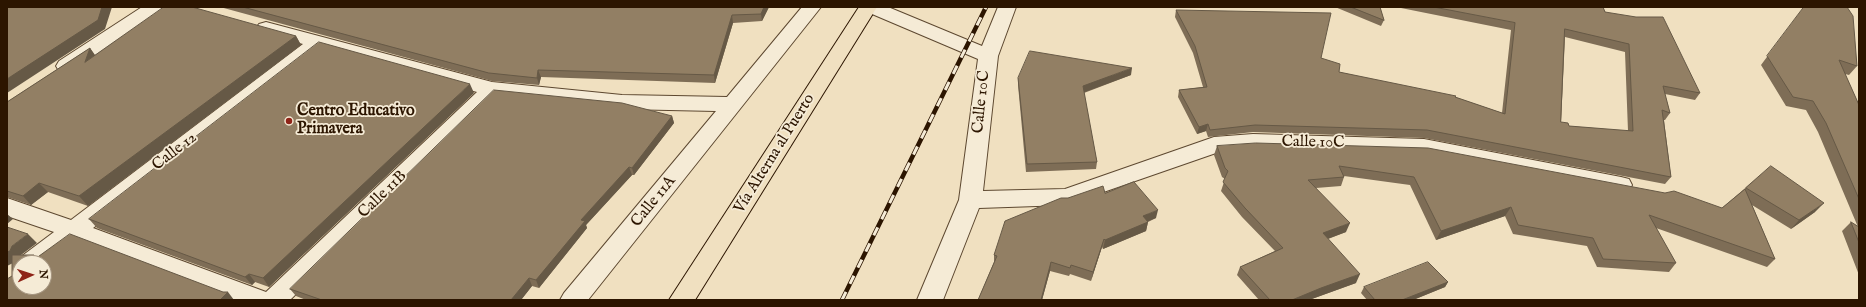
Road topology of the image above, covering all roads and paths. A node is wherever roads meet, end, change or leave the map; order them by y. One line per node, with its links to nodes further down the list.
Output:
1 (155, 7): 9 (street)
2 (812, 7): 11 (street, Calle 11A)
3 (868, 7): 20 (main road, Vía Alterna al Puerto)
4 (872, 7): 8 (street)
5 (1007, 7): 8 (street, Calle 10C)
6 (251, 24): 7 (street)
7 (319, 42): 10 (street); 15 (street, Calle 12)
8 (988, 56): 13 (street, Calle 10C)
9 (52, 75)
10 (492, 89): 11 (street); 18 (street, Calle 11B)
11 (734, 104): 19 (street, Calle 11A)
12 (1643, 189): 13 (street, Calle 10C)
13 (971, 200): 21 (street, Calle 10C)
14 (7, 207): 15 (street)
15 (74, 230): 16 (street, Calle 12); 17 (street)
16 (41, 255)
17 (259, 300)
18 (274, 300)
19 (573, 300)
20 (682, 300)
21 (930, 300)

